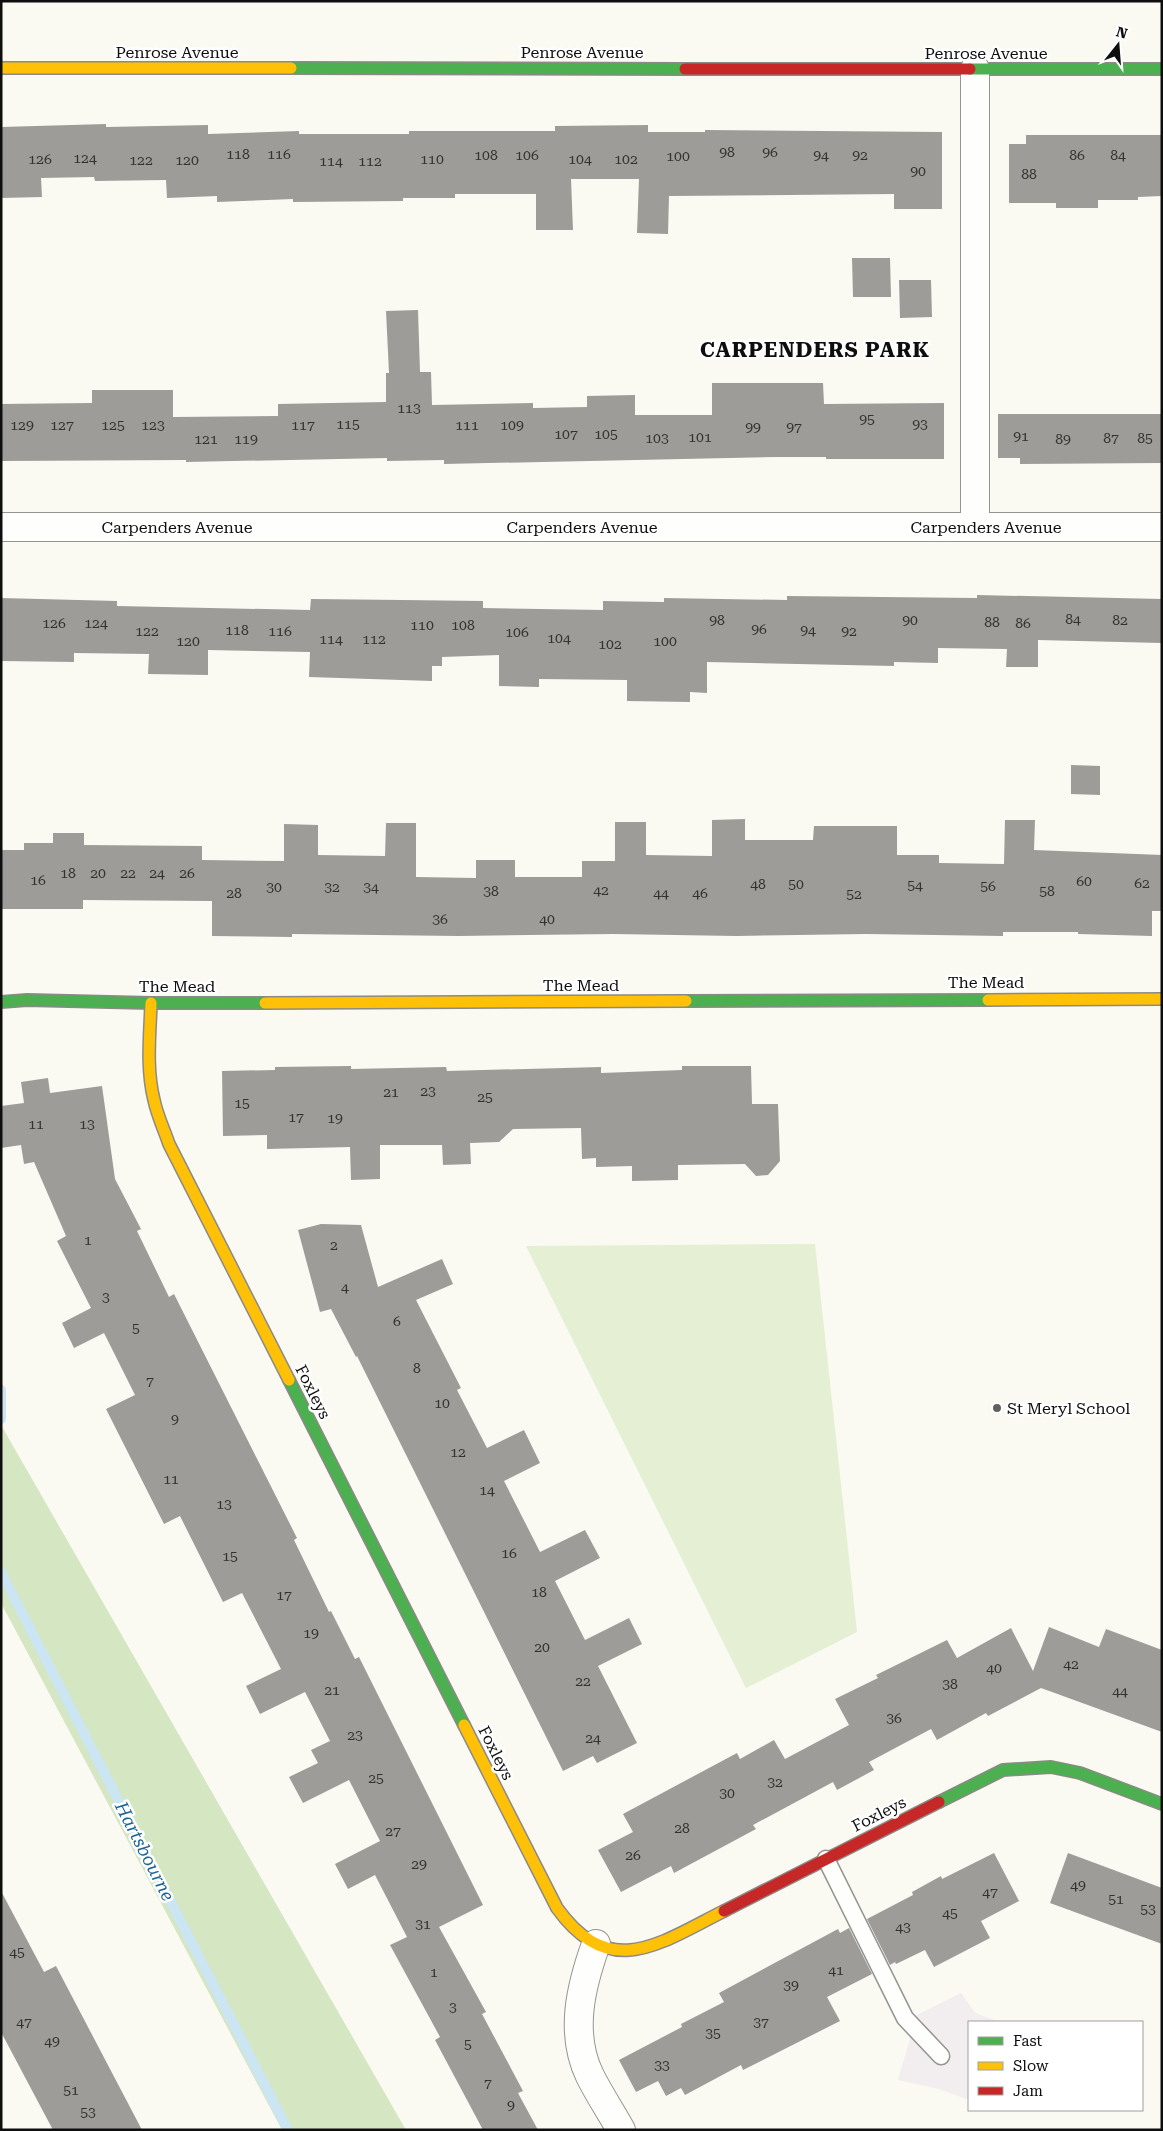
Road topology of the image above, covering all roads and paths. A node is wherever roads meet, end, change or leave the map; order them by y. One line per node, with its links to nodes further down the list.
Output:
1 (1, 68): 2 (street, Penrose Avenue)
2 (976, 69): 3 (street, Penrose Avenue); 5 (street)
3 (1162, 69)
4 (1, 526): 5 (street, Carpenders Avenue)
5 (975, 527): 6 (street, Carpenders Avenue)
6 (1162, 527)
7 (1162, 999): 9 (street, The Mead)
8 (1, 1002): 9 (street, The Mead)
9 (151, 1003): 12 (street, Foxleys)
10 (1162, 1804): 11 (street, Foxleys)
11 (826, 1859): 12 (street, Foxleys); 13 (lane)
12 (596, 1944): 14 (street)
13 (941, 2056)
14 (621, 2130)

